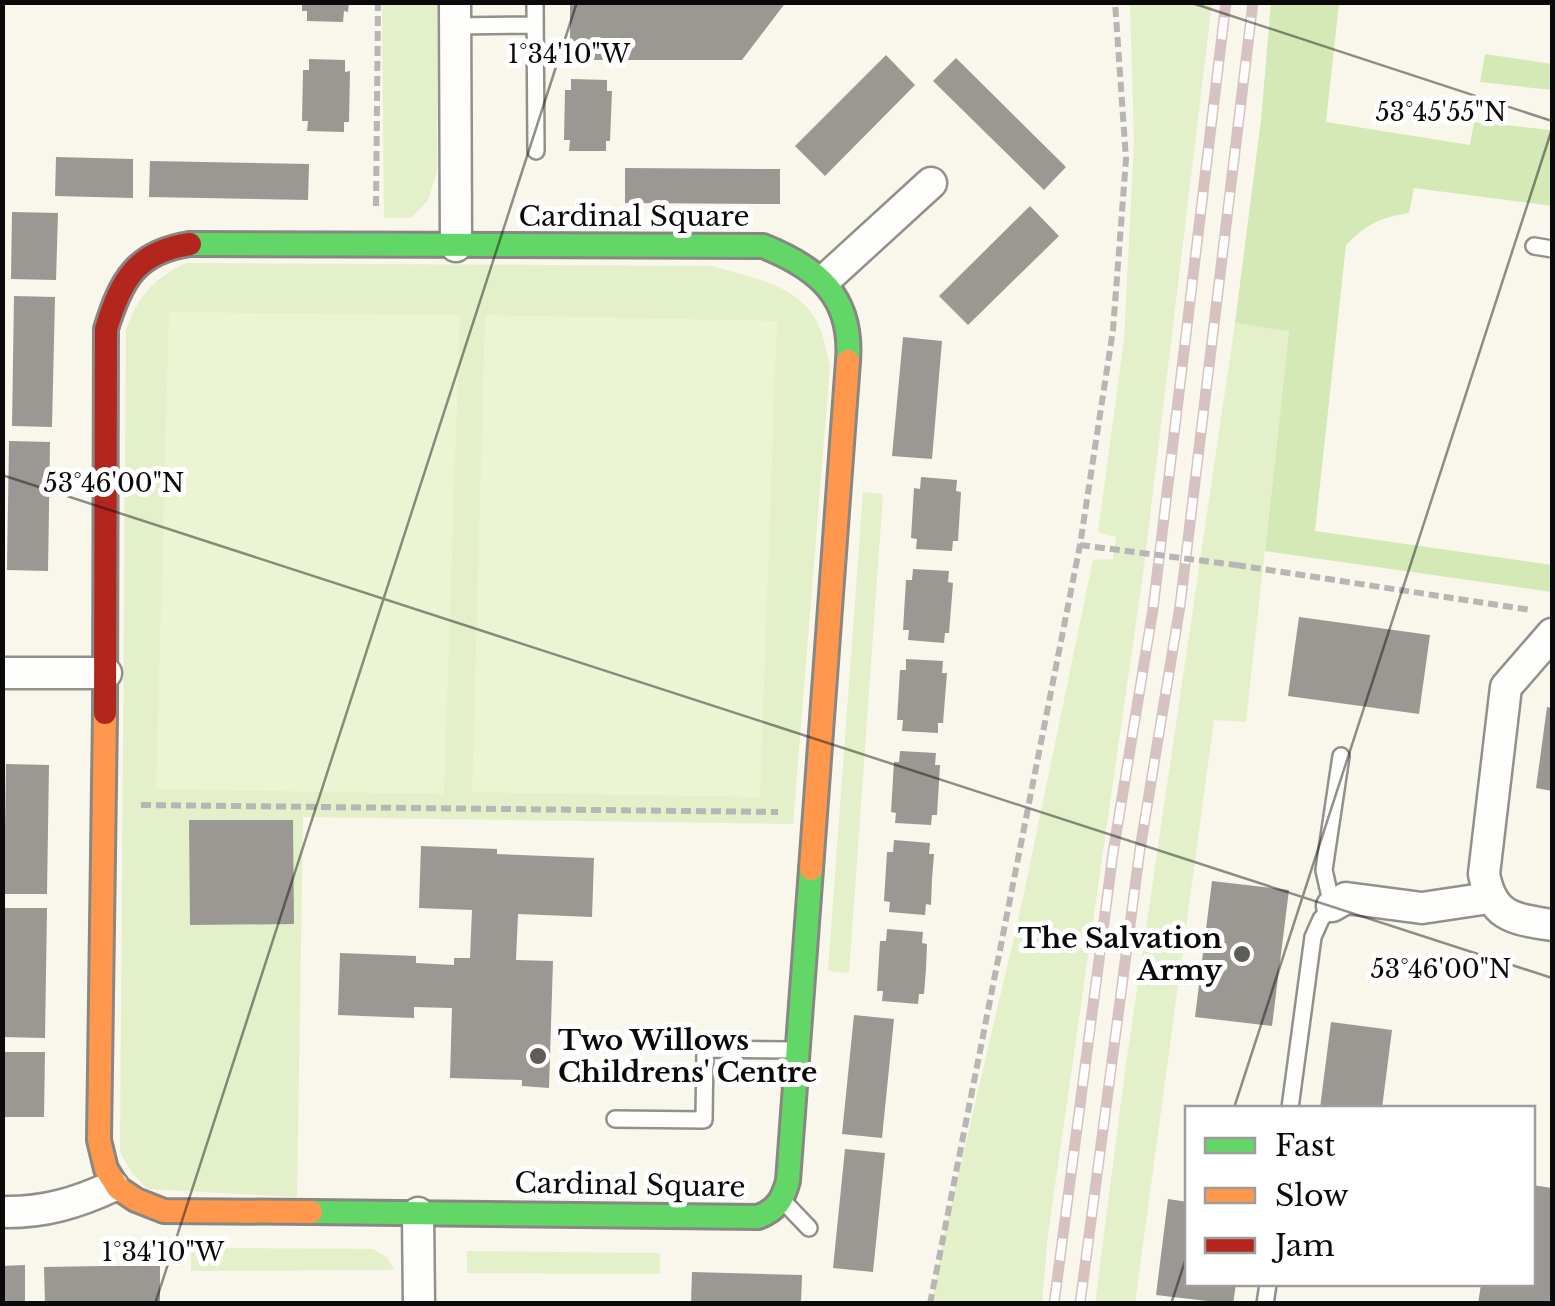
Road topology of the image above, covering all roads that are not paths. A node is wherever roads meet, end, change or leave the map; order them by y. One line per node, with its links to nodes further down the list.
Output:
1 (535, 2): 3 (lane)
2 (455, 14): 3 (lane); 6 (street)
3 (535, 26): 4 (lane)
4 (536, 151)
5 (931, 183): 9 (street)
6 (456, 246): 9 (street, Cardinal Square); 11 (street, Cardinal Square)
7 (1534, 246): 8 (lane)
8 (1552, 249)
9 (826, 278): 17 (street, Cardinal Square)
10 (1543, 622): 14 (street)
11 (106, 672): 12 (street); 20 (street, Cardinal Square)
12 (2, 673)
13 (1342, 756): 15 (lane)
14 (1488, 898): 15 (street); 16 (street)
15 (1332, 906): 18 (lane)
16 (1552, 924)
17 (796, 1050): 19 (lane); 21 (street, Cardinal Square)
18 (1290, 1106)
19 (616, 1119)
20 (113, 1186): 22 (street); 23 (street, Cardinal Square)
21 (783, 1201): 23 (street, Cardinal Square); 24 (lane)
22 (2, 1212)
23 (418, 1213): 25 (street)
24 (809, 1228)
25 (419, 1304)

